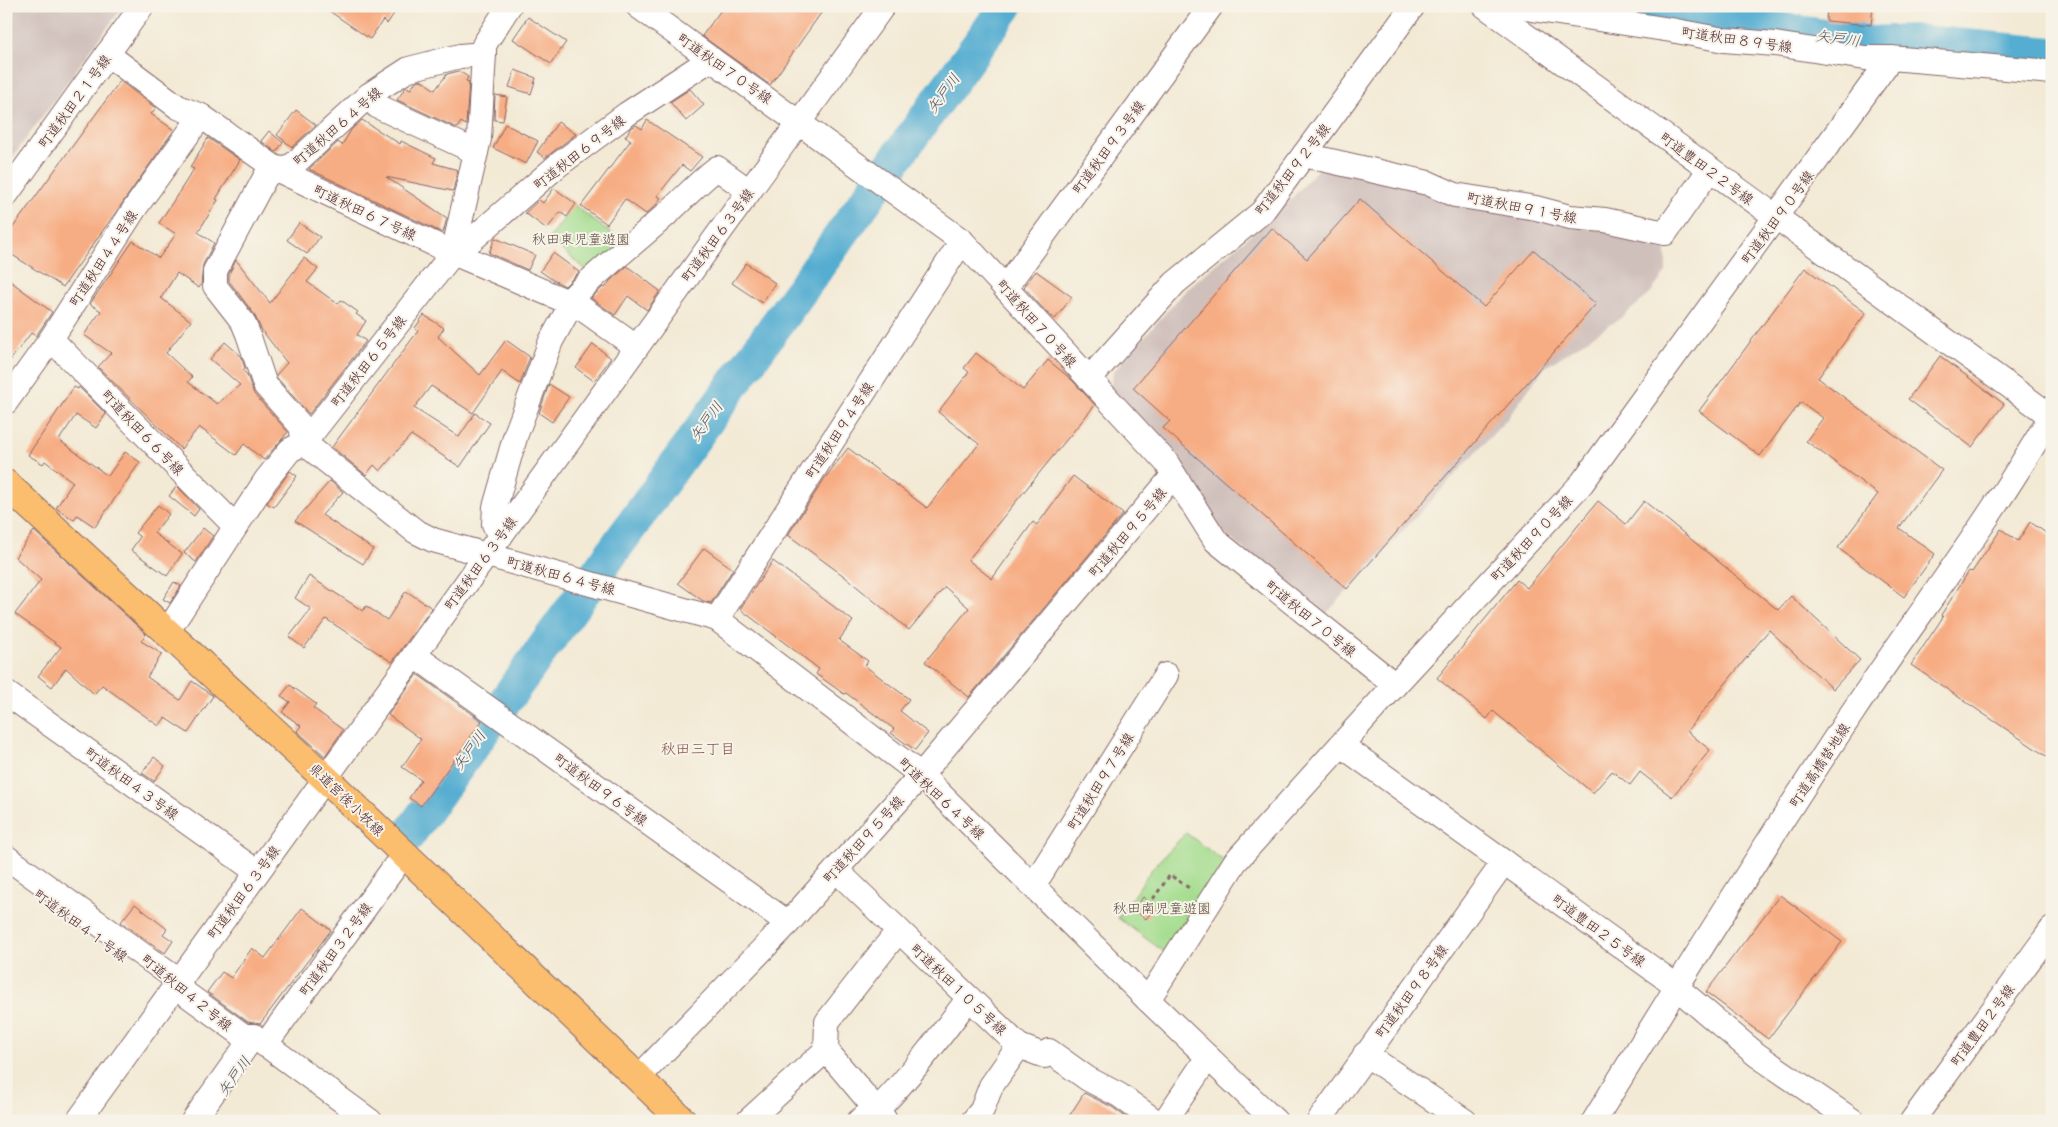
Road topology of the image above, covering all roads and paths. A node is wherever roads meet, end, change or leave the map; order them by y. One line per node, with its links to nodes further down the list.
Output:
1 (142, 6): 9 (street, 町道秋田２１号線)
2 (509, 6): 10 (street)
3 (638, 6): 12 (street, 町道秋田７０号線)
4 (883, 6): 16 (street, 町道秋田６３号線)
5 (1211, 6): 26 (street, 町道秋田９３号線)
6 (1413, 6): 18 (street, 町道秋田９２号線)
7 (1485, 6): 20 (street, 町道豊田２２号線)
8 (1514, 6): 11 (street, 町道秋田８９号線)
9 (107, 54): 15 (street, 町道秋田６７号線); 22 (street, 町道秋田２１号線)
10 (484, 54): 14 (street, 町道秋田６４号線); 17 (street, 町道秋田６５号線)
11 (1891, 58): 13 (street, 町道秋田８９号線); 23 (street, 町道秋田９０号線)
12 (711, 59): 16 (street, 町道秋田７０号線); 25 (street, 町道秋田６９号線)
13 (2052, 72)
14 (369, 95): 17 (street); 19 (street, 町道秋田６４号線)
15 (201, 116): 19 (street, 町道秋田６７号線); 28 (street, 町道秋田４４号線)
16 (799, 121): 21 (street, 町道秋田６３号線); 24 (street, 町道秋田７０号線)
17 (476, 152): 25 (street, 町道秋田６５号線)
18 (1304, 155): 20 (street, 町道秋田９１号線); 30 (street, 町道秋田９２号線)
19 (278, 170): 25 (street, 町道秋田６７号線); 33 (street, 町道秋田６４号線)
20 (1710, 170): 23 (street, 町道豊田２２号線)
21 (749, 191): 27 (street); 29 (street, 町道秋田６３号線)
22 (6, 195)
23 (1776, 218): 32 (street, 町道豊田２２号線); 42 (street, 町道秋田９０号線)
24 (962, 240): 26 (street, 町道秋田７０号線); 38 (street, 町道秋田９４号線)
25 (453, 253): 27 (street, 町道秋田６７号線); 33 (street, 町道秋田６５号線)
26 (1005, 288): 30 (street, 町道秋田７０号線)
27 (570, 303): 29 (street, 町道秋田６７号線); 37 (street)
28 (51, 339): 31 (street, 町道秋田４４号線); 36 (street, 町道秋田６６号線)
29 (636, 347): 37 (street, 町道秋田６３号線)
30 (1089, 379): 34 (street, 町道秋田７０号線)
31 (6, 402)
32 (2051, 416): 60 (street, 町道高橋替地線)
33 (304, 443): 36 (street, 町道秋田６５号線); 37 (street, 町道秋田６４号線)
34 (1174, 475): 42 (street, 町道秋田７０号線); 45 (street, 町道秋田９５号線)
35 (6, 484): 39 (main road, 県道宮後小牧線)
36 (235, 526): 39 (street, 町道秋田６５号線)
37 (493, 546): 38 (street, 町道秋田６４号線); 40 (street, 町道秋田６３号線)
38 (717, 618): 45 (street, 町道秋田６４号線)
39 (168, 632): 46 (main road, 県道宮後小牧線)
40 (414, 655): 46 (street, 町道秋田６３号線); 56 (street, 町道秋田９６号線)
41 (1166, 675): 53 (street, 町道秋田９７号線)
42 (1395, 685): 44 (street, 町道秋田９０号線)
43 (6, 693): 52 (street, 町道秋田４３号線)
44 (1341, 745): 49 (street, 町道豊田２５号線); 55 (street, 町道秋田９０号線)
45 (921, 775): 50 (street, 町道秋田９５号線); 53 (street, 町道秋田６４号線)
46 (325, 778): 47 (main road, 県道宮後小牧線); 52 (street, 町道秋田６３号線)
47 (404, 854): 63 (street, 町道秋田３２号線); 68 (main road, 県道宮後小牧線)
48 (6, 857): 59 (street, 町道秋田４２号線)
49 (1504, 862): 60 (street, 町道豊田２５号線); 66 (street, 町道秋田９８号線)
50 (836, 870): 56 (street, 町道秋田９５号線); 58 (street, 町道秋田１０５号線)
51 (6, 871): 59 (street, 町道秋田４１号線)
52 (257, 872): 59 (street, 町道秋田６３号線)
53 (1033, 886): 62 (street, 町道秋田６４号線)
54 (1153, 899): 55 (path)
55 (1209, 902): 62 (street, 町道秋田９０号線)
56 (788, 923): 68 (street, 町道秋田９５号線)
57 (2052, 930): 85 (street, 町道豊田２号線)
58 (898, 931): 61 (street, 町道秋田１０５号線); 65 (street)
59 (178, 988): 63 (street, 町道秋田４２号線); 71 (street, 町道秋田６３号線)
60 (1675, 989): 83 (street, 町道高橋替地線); 84 (street, 町道豊田２５号線)
61 (969, 998): 64 (street, 町道秋田１０５号線); 69 (street)
62 (1148, 1000): 67 (street, 町道秋田６４号線)
63 (254, 1045): 72 (street); 73 (street, 町道秋田３２号線); 74 (street); 75 (street, 町道秋田４２号線)
64 (1019, 1046): 70 (street, 町道秋田１０５号線); 78 (street)
65 (826, 1050): 69 (street); 77 (street)
66 (1365, 1054): 81 (street, 町道秋田９８号線); 82 (street)
67 (1208, 1057): 79 (street); 80 (street, 町道秋田６４号線)
68 (638, 1078): 76 (main road, 県道宮後小牧線)
69 (874, 1117)
70 (977, 1119)
71 (78, 1121)
72 (192, 1121)
73 (211, 1121)
74 (351, 1121)
75 (370, 1121)
76 (683, 1121)
77 (748, 1121)
78 (1155, 1121)
79 (1165, 1121)
80 (1275, 1121)
81 (1319, 1121)
82 (1465, 1121)
83 (1594, 1121)
84 (1853, 1121)
85 (1912, 1121)

